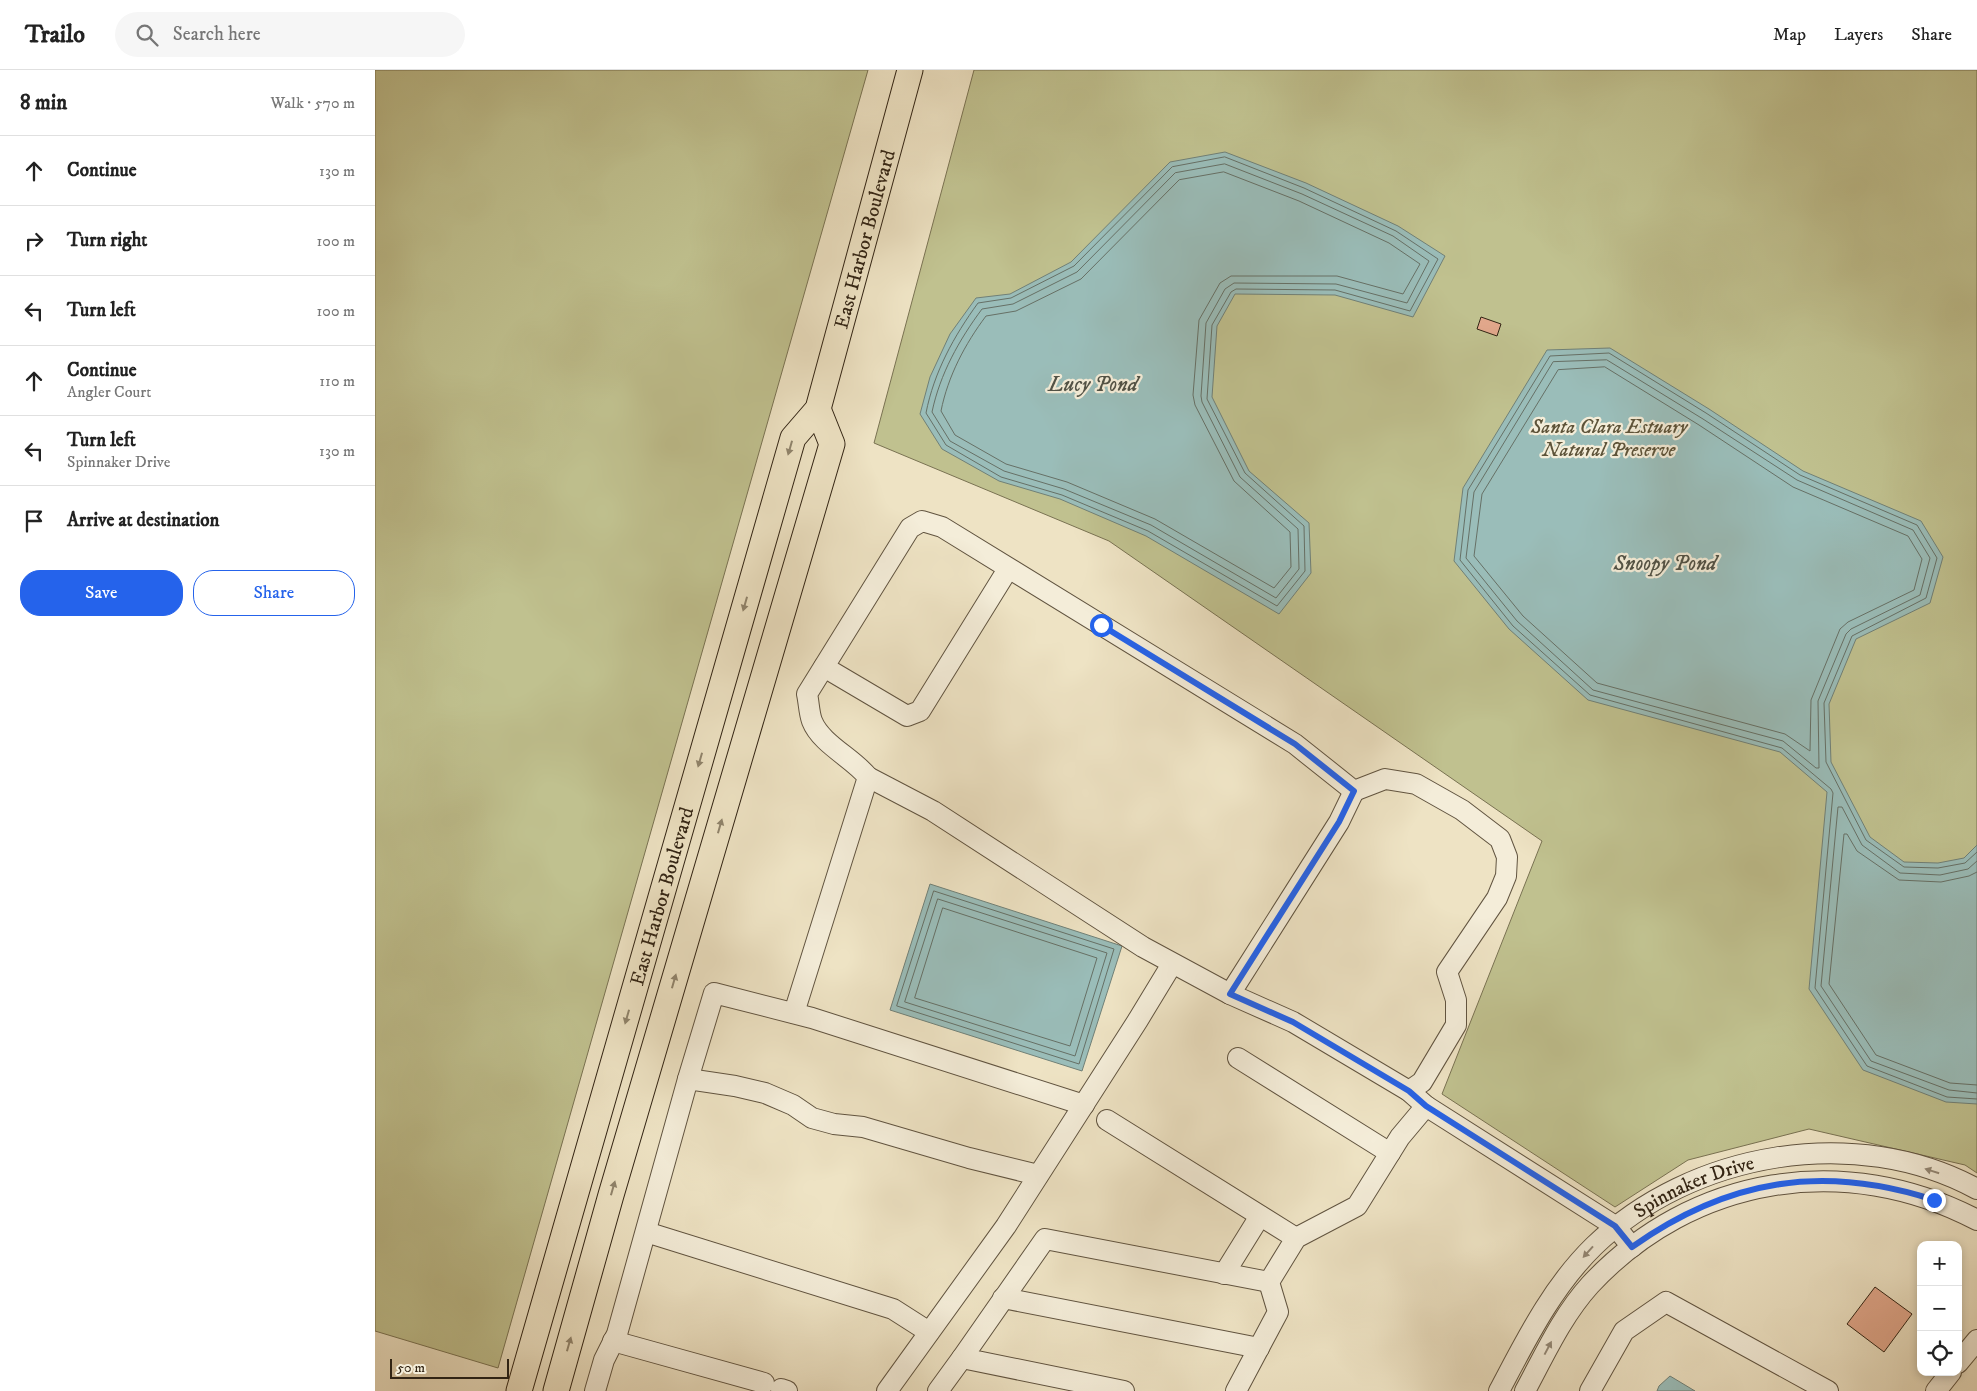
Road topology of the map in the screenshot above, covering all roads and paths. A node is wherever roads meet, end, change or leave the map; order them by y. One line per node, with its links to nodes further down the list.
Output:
1 (910, 70): 2 (main road, East Harbor Boulevard)
2 (818, 409): 36 (main road, East Harbor Boulevard, one-way to 36); 37 (main road, East Harbor Boulevard, one-way to 2)
3 (1008, 568): 4 (street); 4 (street); 6 (street)
4 (824, 666): 5 (street)
5 (868, 777): 7 (street); 9 (street)
6 (1354, 791): 8 (street); 12 (street)
7 (1172, 964): 8 (street); 13 (street)
8 (1230, 994): 12 (street)
9 (794, 1013): 11 (street); 13 (street)
10 (1238, 1058): 16 (street)
11 (688, 1079): 17 (street); 22 (street)
12 (1409, 1091): 14 (street)
13 (1084, 1105): 17 (street)
14 (1426, 1106): 16 (street); 21 (street)
15 (1107, 1120): 19 (street)
16 (1390, 1153): 23 (street)
17 (1038, 1175): 28 (street)
18 (1977, 1189): 21 (street, Spinnaker Drive, one-way to 21)
19 (1260, 1216): 23 (street); 25 (street)
20 (1977, 1220): 24 (street, Spinnaker Drive)
21 (1615, 1226): 24 (street); 43 (street, Spinnaker Drive, one-way to 43)
22 (646, 1232): 28 (street); 30 (street)
23 (1295, 1238): 26 (street)
24 (1632, 1247): 44 (street, Spinnaker Drive, one-way to 24)
25 (1224, 1274): 26 (street); 27 (street)
26 (1269, 1282): 31 (street)
27 (1003, 1298): 31 (street); 32 (street)
28 (929, 1332): 39 (street)
29 (1977, 1340): 33 (street)
30 (613, 1341): 35 (street); 38 (street)
31 (1259, 1348): 42 (street)
32 (961, 1358): 40 (street); 41 (street)
33 (1962, 1358)
34 (1948, 1376): 47 (street)
35 (777, 1388)
36 (519, 1391)
37 (556, 1391)
38 (595, 1391)
39 (887, 1391)
40 (938, 1391)
41 (1124, 1391)
42 (1237, 1391)
43 (1499, 1391)
44 (1525, 1391)
45 (1589, 1391): 46 (street)
46 (1828, 1391)
47 (1935, 1391)

